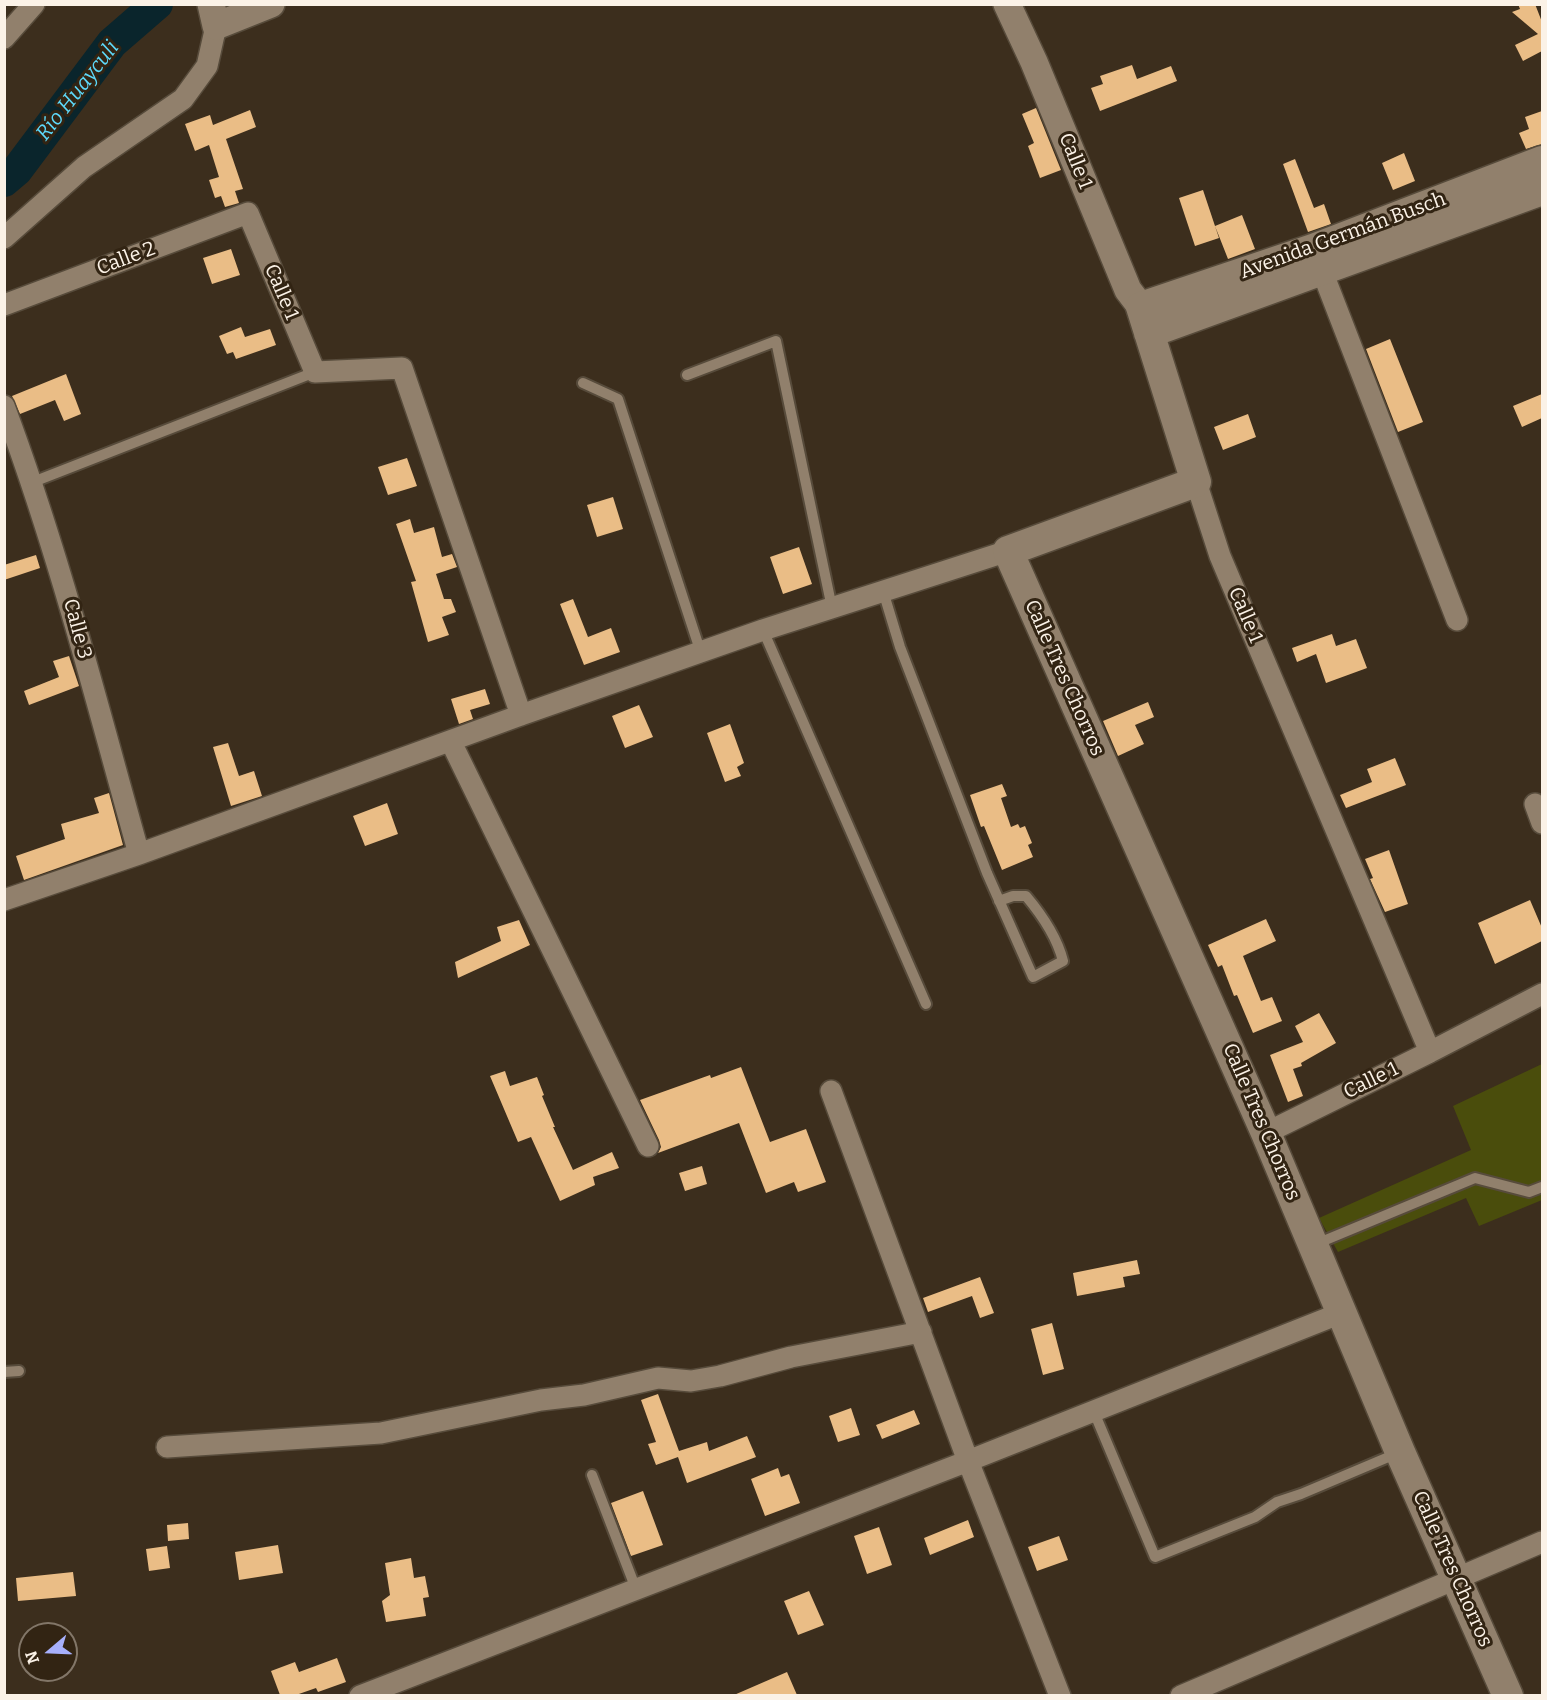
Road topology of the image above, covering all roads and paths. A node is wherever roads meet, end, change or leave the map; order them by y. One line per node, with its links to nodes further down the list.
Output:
1 (34, 4): 5 (street)
2 (271, 4): 4 (street)
3 (1007, 4): 12 (street, Calle 1)
4 (213, 15): 9 (street)
5 (4, 38)
6 (1542, 161): 10 (main road, Avenida Germán Busch)
7 (1542, 189): 10 (main road, Avenida Germán Busch)
8 (248, 213): 11 (street, Calle 2); 13 (street, Calle 1)
9 (4, 238)
10 (1318, 259): 12 (main road, Avenida Germán Busch); 22 (street)
11 (4, 305)
12 (1145, 320): 18 (main road, Calle 1)
13 (315, 372): 17 (lane); 25 (street)
14 (687, 375): 21 (lane)
15 (583, 383): 24 (lane)
16 (4, 406): 17 (street, Calle 3)
17 (33, 482): 27 (street, Calle 3)
18 (1196, 482): 19 (main road); 32 (street, Calle 1)
19 (1008, 551): 20 (street); 34 (main road, Calle Tres Chorros)
20 (883, 591): 21 (street); 29 (lane)
21 (832, 608): 23 (street)
22 (1457, 620)
23 (763, 630): 24 (street); 31 (lane)
24 (701, 653): 25 (street)
25 (521, 715): 26 (street)
26 (451, 742): 27 (street); 35 (street)
27 (139, 855): 28 (street)
28 (4, 900)
29 (999, 901): 29 (lane)
30 (1542, 994): 32 (street)
31 (926, 1004)
32 (1430, 1052): 34 (street, Calle 1)
33 (831, 1091): 39 (street)
34 (1266, 1132): 37 (main road, Calle Tres Chorros)
35 (648, 1146)
36 (1542, 1187): 37 (lane)
37 (1313, 1246): 38 (main road, Calle Tres Chorros)
38 (1341, 1313): 42 (street); 44 (main road, Calle Tres Chorros)
39 (921, 1332): 43 (street); 45 (street)
40 (19, 1371): 41 (lane)
41 (4, 1372)
42 (1094, 1412): 44 (lane); 45 (street)
43 (167, 1447)
44 (1400, 1452): 48 (main road, Calle Tres Chorros)
45 (968, 1461): 49 (street); 51 (street)
46 (591, 1475): 49 (lane)
47 (1542, 1542): 48 (street)
48 (1455, 1578): 52 (street); 53 (main road, Calle Tres Chorros)
49 (636, 1589): 50 (street)
50 (360, 1695)
51 (1060, 1695)
52 (1181, 1695)
53 (1508, 1695)

